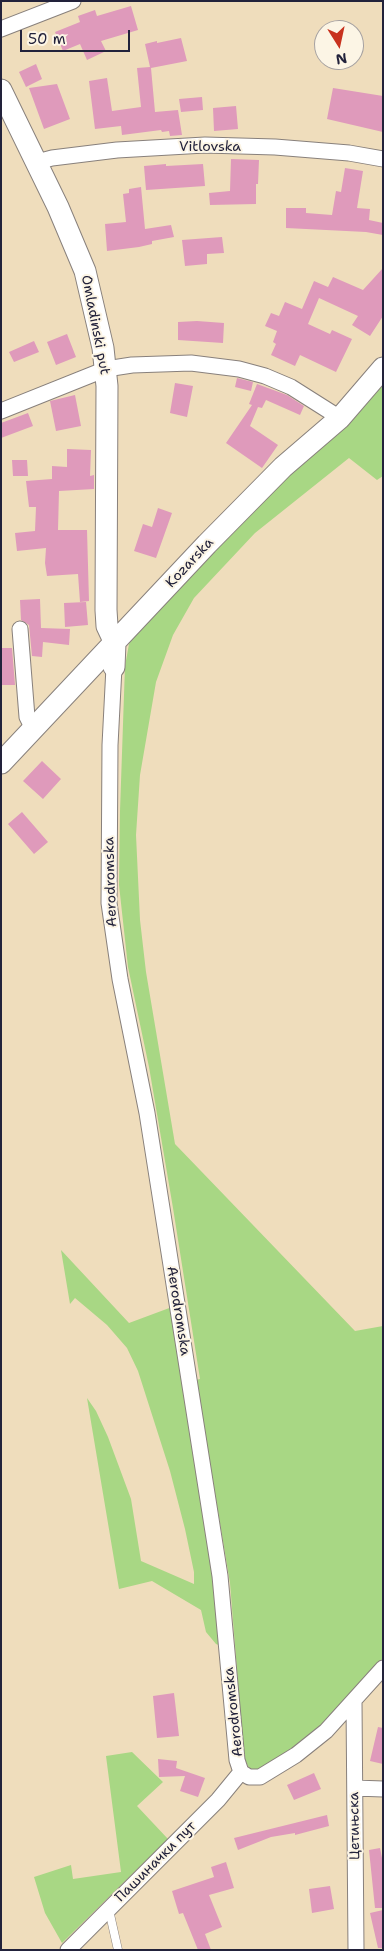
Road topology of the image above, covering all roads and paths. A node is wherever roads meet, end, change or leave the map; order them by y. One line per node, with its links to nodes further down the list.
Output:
1 (73, 1): 2 (street)
2 (1, 29)
3 (1, 90): 5 (street, Omladinski put)
4 (383, 159): 5 (street, Vitlovska)
5 (37, 162): 7 (street, Omladinski put)
6 (383, 368): 9 (street, Kozarska)
7 (106, 369): 8 (street); 9 (street); 11 (street, Omladinski put)
8 (1, 411)
9 (340, 418): 11 (street, Kozarska)
10 (20, 629): 13 (street)
11 (115, 643): 12 (street, Omladinski put); 13 (street, Kozarska)
12 (114, 667): 17 (street, Aerodromska)
13 (32, 729): 14 (street, Kozarska)
14 (1, 763)
15 (383, 1668): 16 (street, Aerodromska)
16 (354, 1702): 17 (street, Aerodromska); 18 (street, Цетињска)
17 (241, 1772): 20 (street, Пашиначки пут)
18 (355, 1788): 19 (street); 23 (street, Цетињска)
19 (383, 1790)
20 (109, 1910): 21 (street, Пашиначки пут); 22 (lane)
21 (68, 1950)
22 (118, 1950)
23 (356, 1950)

